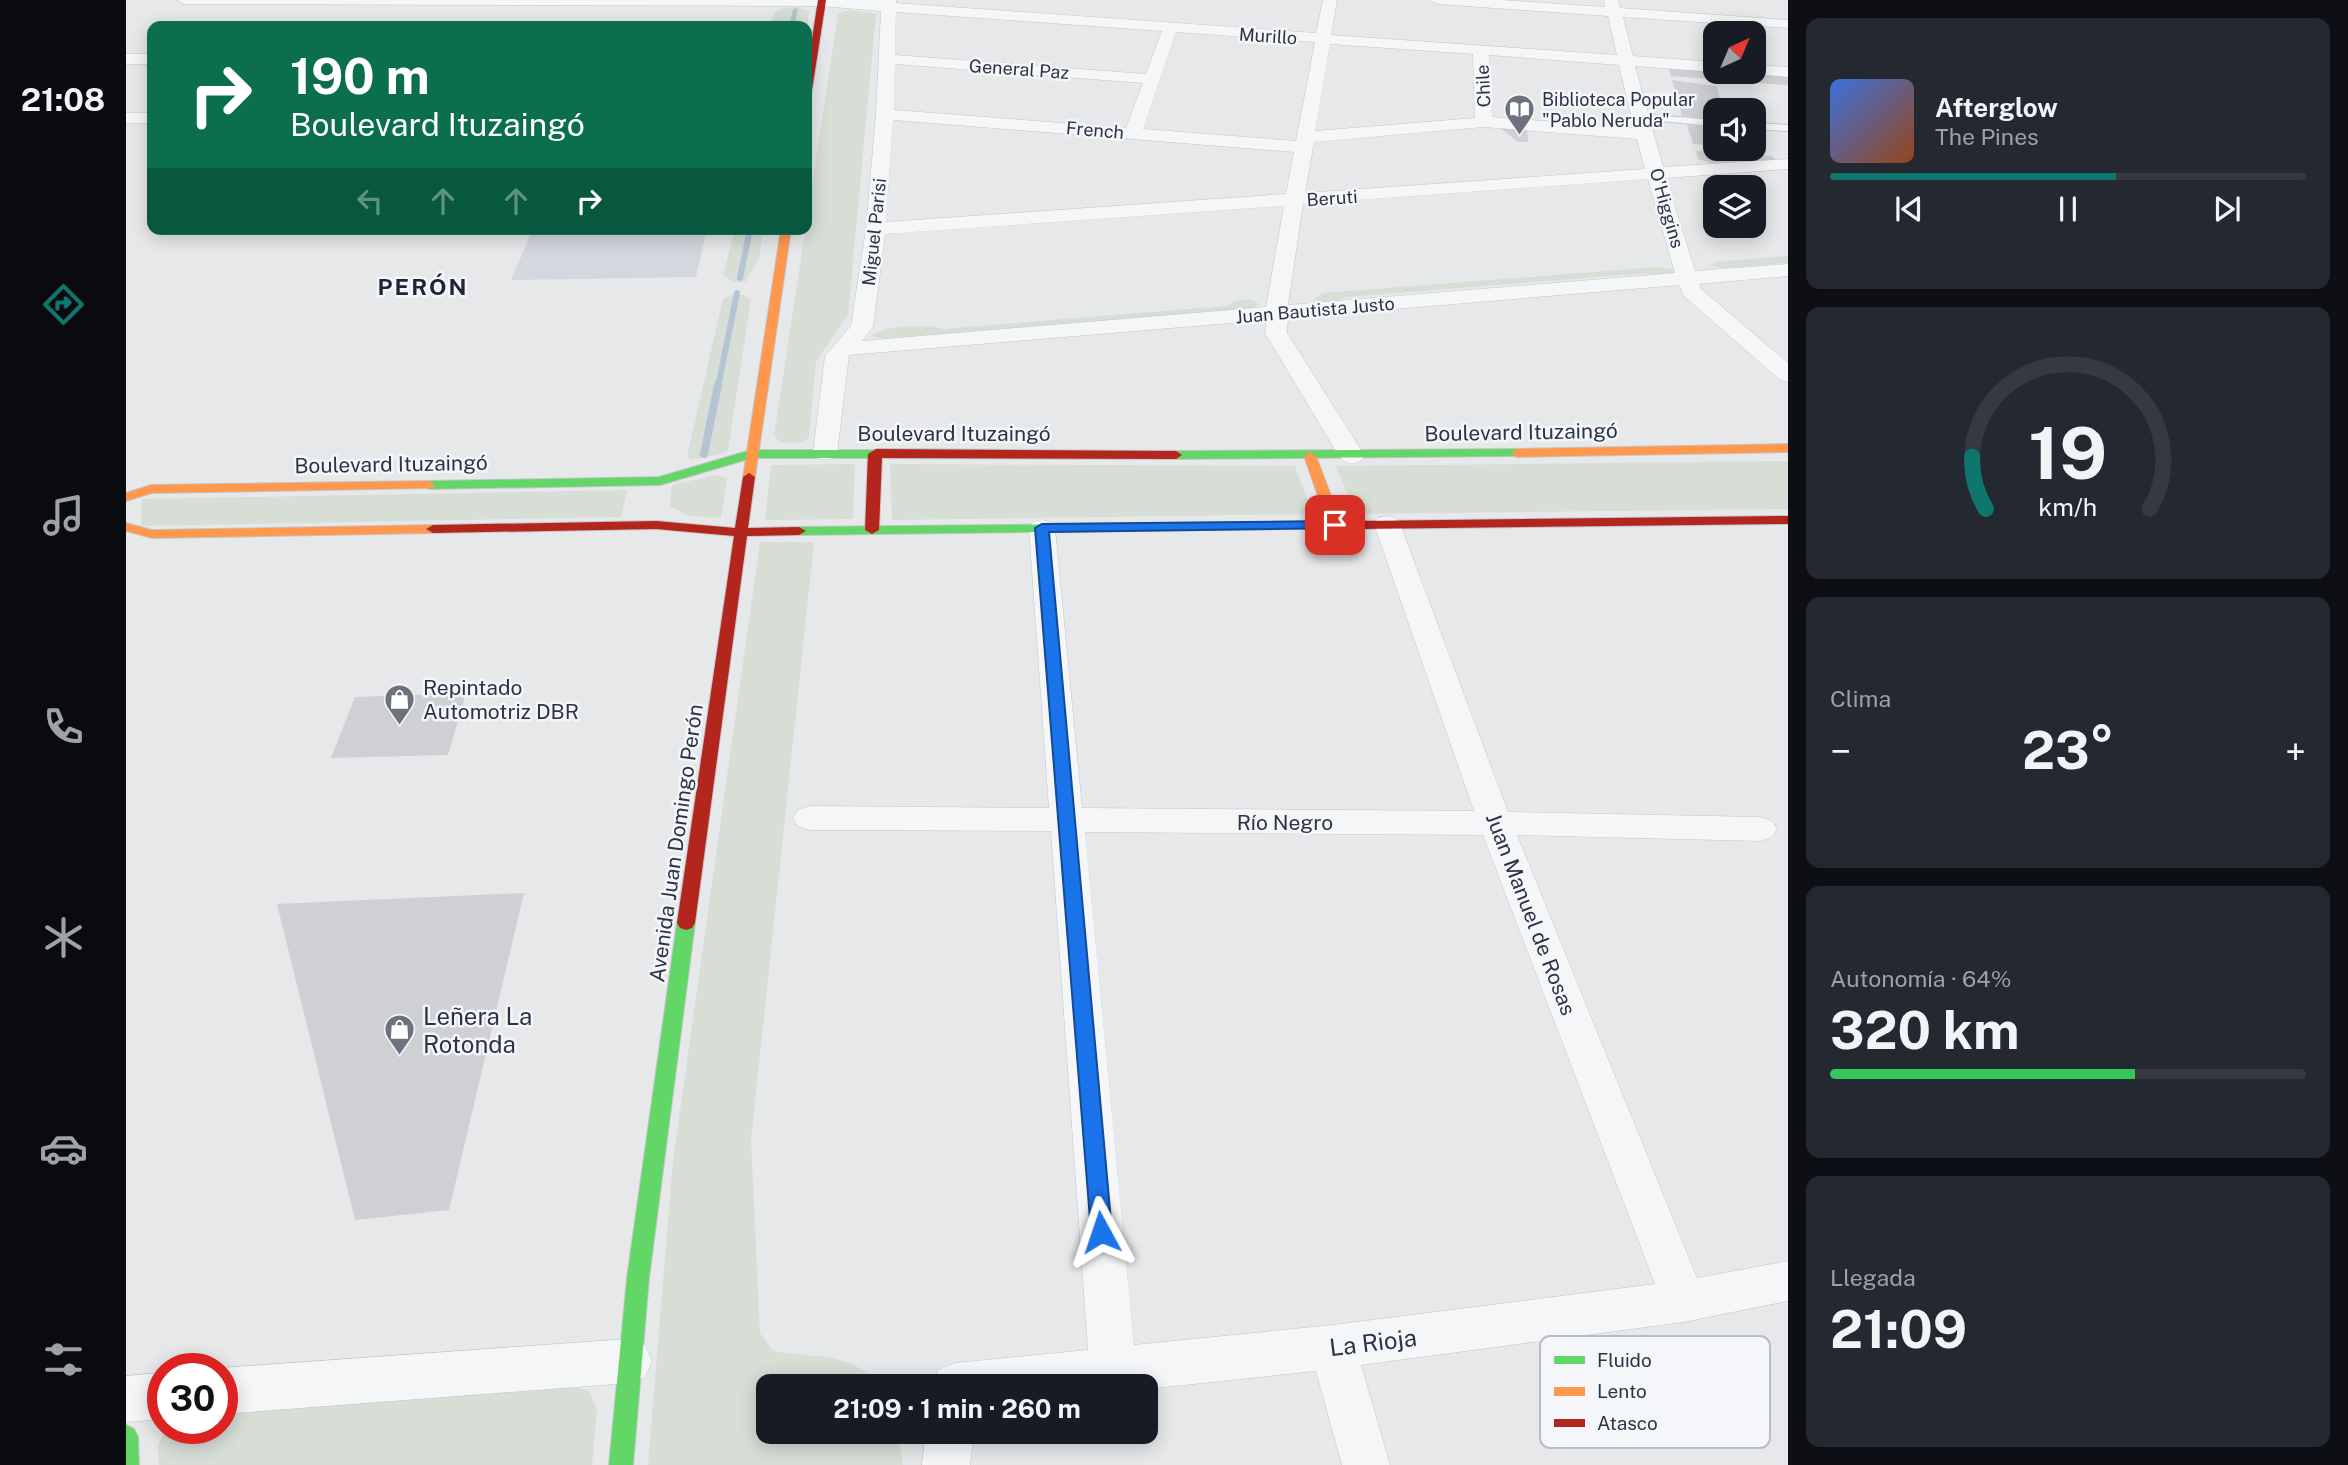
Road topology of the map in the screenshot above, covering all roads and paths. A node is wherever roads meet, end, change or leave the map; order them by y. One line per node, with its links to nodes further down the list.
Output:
1 (184, 0): 2 (street, Murillo)
2 (357, 0): 5 (street, Murillo); 10 (street)
3 (1330, 0): 14 (street)
4 (1437, 0): 9 (street)
5 (534, 1): 8 (street, Murillo); 11 (street)
6 (821, 1): 7 (street, Murillo); 8 (street, Murillo); 20 (main road)
7 (889, 4): 13 (street, Murillo); 18 (street, Miguel Parisi)
8 (766, 5)
9 (1612, 6): 12 (street); 19 (street, O'Higgins)
10 (342, 18)
11 (524, 18)
12 (1788, 24)
13 (1170, 29): 14 (street, Murillo); 24 (street)
14 (1323, 40): 15 (street, Murillo); 34 (street)
15 (1481, 50): 19 (street, Murillo); 28 (street, Chile)
16 (126, 59): 17 (street)
17 (147, 59)
18 (887, 59): 24 (street, General Paz); 25 (street, Miguel Parisi)
19 (1625, 61): 21 (street, Murillo); 30 (street, O'Higgins)
20 (812, 62)
21 (1703, 66)
22 (1766, 71): 23 (street)
23 (1788, 72)
24 (1151, 79): 33 (street)
25 (885, 114): 33 (street, French); 38 (street, Miguel Parisi)
26 (126, 118): 27 (street)
27 (147, 118)
28 (1484, 122): 30 (street, French); 34 (street, French)
29 (1703, 124): 30 (lane)
30 (1643, 126): 36 (street, O'Higgins)
31 (1766, 127): 32 (lane)
32 (1788, 128)
33 (1133, 133): 34 (street, French)
34 (1305, 142): 37 (street)
35 (1788, 164): 36 (street, Beruti)
36 (1657, 174): 37 (street, Beruti); 41 (street, O'Higgins)
37 (1293, 200): 38 (street, Beruti); 44 (street)
38 (876, 229): 46 (street, Miguel Parisi)
39 (785, 235): 52 (main road, Avenida Juan Domingo Perón)
40 (1788, 251): 41 (street, Juan Bautista Justo)
41 (1684, 269): 42 (street, Juan Bautista Justo); 44 (street, Juan Bautista Justo); 44 (street, Juan Bautista Justo); 48 (street, O'Higgins)
42 (1788, 270)
43 (1250, 294): 44 (street, Juan Bautista Justo)
44 (1277, 302): 47 (street, Juan Bautista Justo); 54 (street)
45 (890, 324): 46 (street)
46 (862, 327): 47 (street)
47 (842, 349): 50 (street)
48 (1788, 375)
49 (1788, 447): 54 (main road, Boulevard Ituzaingó)
50 (825, 453): 51 (main road, Boulevard Ituzaingó); 52 (main road, Boulevard Ituzaingó)
51 (876, 453): 53 (main road, Boulevard Ituzaingó); 61 (main road)
52 (751, 454): 55 (main road, Boulevard Ituzaingó); 62 (main road, Avenida Juan Domingo Perón)
53 (1310, 456): 54 (main road, Boulevard Ituzaingó); 58 (main road)
54 (1352, 456)
55 (126, 497)
56 (1788, 520): 57 (main road)
57 (1387, 524): 58 (main road); 65 (street, Juan Manuel de Rosas)
58 (1335, 525): 60 (main road)
59 (126, 527): 62 (main road)
60 (1042, 528): 61 (main road); 64 (street)
61 (872, 530): 62 (main road)
62 (740, 532): 70 (main road, Avenida Juan Domingo Perón)
63 (810, 818): 64 (street, Río Negro)
64 (1067, 820): 65 (street, Río Negro); 71 (street)
65 (1495, 823): 66 (street, Río Negro); 68 (street, Juan Manuel de Rosas)
66 (1760, 828)
67 (1788, 1281): 68 (street, La Rioja)
68 (1684, 1301): 69 (street, La Rioja)
69 (1333, 1347): 71 (street, La Rioja); 81 (street)
70 (629, 1361): 73 (street); 79 (main road, Avenida Juan Domingo Perón)
71 (1113, 1369): 72 (street, La Rioja)
72 (1064, 1374)
73 (238, 1390)
74 (147, 1397): 75 (street)
75 (126, 1399)
76 (126, 1437): 78 (main road)
77 (949, 1444): 80 (street)
78 (127, 1465)
79 (621, 1465)
80 (946, 1465)
81 (1366, 1465)

